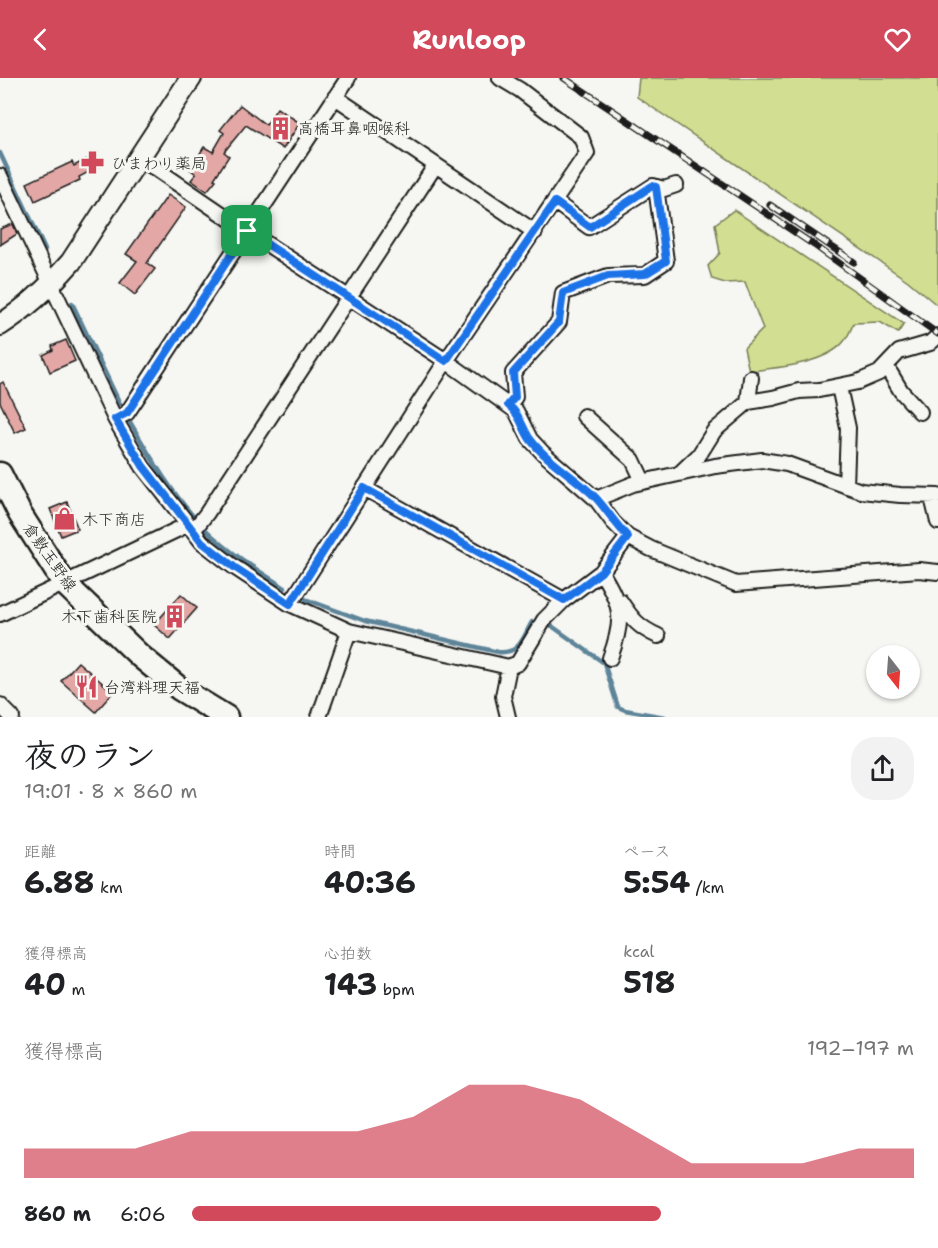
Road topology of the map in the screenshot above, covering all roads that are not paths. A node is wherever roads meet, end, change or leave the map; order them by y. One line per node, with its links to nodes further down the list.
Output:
1 (191, 78): 5 (street)
2 (348, 78): 4 (street)
3 (500, 78): 10 (street)
4 (335, 97): 6 (street); 11 (street)
5 (140, 158): 11 (street); 13 (street)
6 (435, 166): 12 (street); 14 (street)
7 (0, 176): 13 (street)
8 (676, 185): 9 (street)
9 (656, 187): 10 (street); 22 (street)
10 (555, 202): 12 (street)
11 (247, 231): 14 (street); 25 (street)
12 (535, 232): 17 (street)
13 (52, 284): 15 (street); 25 (street)
14 (349, 298): 17 (street); 34 (street)
15 (0, 325)
16 (938, 336): 18 (street)
17 (446, 361): 22 (street); 30 (street)
18 (886, 366): 20 (street); 23 (street)
19 (751, 378): 21 (street)
20 (839, 387): 21 (street); 29 (street)
21 (748, 402): 26 (street)
22 (508, 405): 32 (street)
23 (920, 412)
24 (584, 416): 28 (street)
25 (115, 419): 34 (street)
26 (680, 473): 28 (street); 29 (street)
27 (0, 474): 38 (main road, 倉敷玉野線)
28 (643, 482): 32 (street)
29 (846, 486): 31 (street)
30 (364, 488): 40 (street); 41 (street)
31 (935, 496): 33 (street)
32 (596, 499): 35 (street)
33 (938, 522)
34 (190, 528): 38 (street); 41 (street)
35 (628, 537): 36 (street); 37 (street)
36 (601, 572): 39 (street); 40 (street)
37 (938, 572)
38 (64, 583): 42 (street); 48 (main road, 倉敷玉野線)
39 (615, 594): 44 (street); 45 (street)
40 (564, 600): 46 (street)
41 (290, 604): 43 (street)
42 (0, 614)
43 (349, 630): 46 (street); 50 (street)
44 (658, 636)
45 (610, 658)
46 (509, 667): 51 (street)
47 (0, 705): 49 (street)
48 (220, 716)
49 (12, 717)
50 (319, 717)
51 (508, 717)

